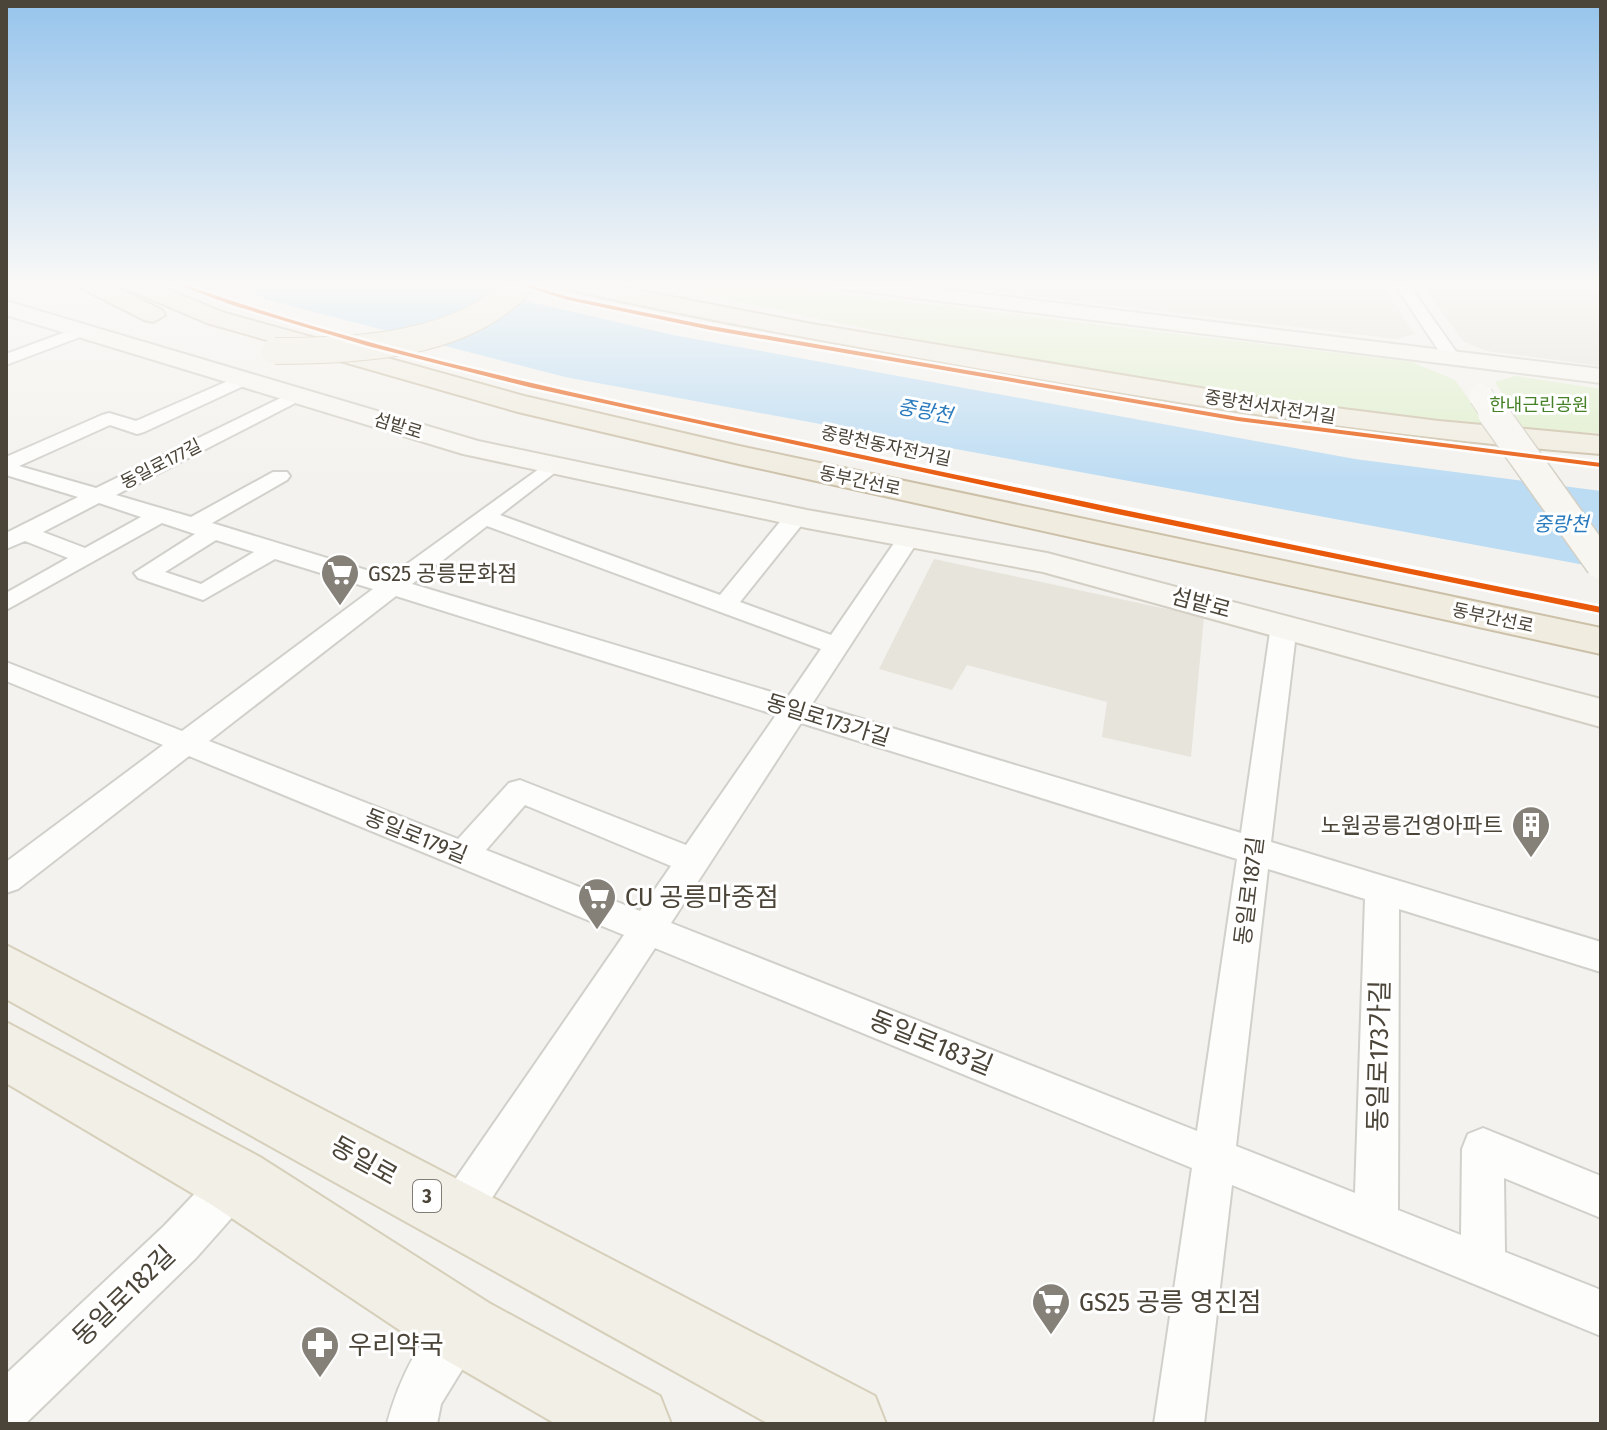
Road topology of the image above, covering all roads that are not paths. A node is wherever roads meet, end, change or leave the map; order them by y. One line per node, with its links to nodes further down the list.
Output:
1 (36, 349): 13 (street)
2 (142, 349): 15 (main road, 섬밭로)
3 (225, 349): 18 (highway)
4 (257, 349): 6 (highway, bridge)
5 (319, 349): 18 (highway, 동부간선로)
6 (324, 349)
7 (908, 349): 11 (highway)
8 (914, 349): 11 (highway)
9 (1390, 349): 12 (main road)
10 (1446, 349): 12 (street)
11 (926, 352): 17 (highway)
12 (1451, 356): 14 (main road); 31 (main road, bridge)
13 (6, 360)
14 (1601, 376)
15 (244, 379): 16 (main road, 섬밭로); 19 (street, 동일로173가길)
16 (297, 395): 20 (main road, 섬밭로); 22 (street, 동일로177길)
17 (1601, 445)
18 (739, 455): 36 (highway, 동부간선로)
19 (6, 466): 22 (street, 동일로173가길)
20 (550, 467): 24 (street); 25 (main road, 섬밭로)
21 (280, 476): 26 (street)
22 (98, 496): 23 (street, 동일로173가길); 27 (street, 동일로177길)
23 (160, 515): 26 (street, 동일로173가길); 30 (street)
24 (484, 517): 32 (street); 34 (street)
25 (796, 517): 28 (main road, 섬밭로); 34 (street)
26 (204, 528): 29 (street, 동일로173가길); 29 (street)
27 (16, 538): 30 (street, 동일로177길)
28 (909, 538): 35 (main road, 섬밭로); 37 (street)
29 (273, 550): 32 (street, 동일로173가길)
30 (86, 557): 33 (street)
31 (1601, 564)
32 (392, 586): 39 (street, 동일로173가길); 41 (street)
33 (6, 603)
34 (725, 605): 37 (street)
35 (1284, 625): 40 (main road, 섬밭로); 42 (street, 동일로187길)
36 (1601, 641)
37 (837, 646): 39 (street)
38 (6, 671): 41 (street)
39 (795, 709): 42 (street, 동일로173가길); 44 (street)
40 (1601, 713)
41 (185, 744): 43 (street, 동일로179길); 45 (street)
42 (1254, 850): 46 (street, 동일로173가길); 51 (street, 동일로187길)
43 (463, 855): 44 (street); 47 (street, 동일로179길)
44 (693, 861): 47 (street)
45 (6, 880)
46 (1382, 889): 48 (street, 동일로173가길); 55 (street, 동일로173가길)
47 (648, 929): 51 (street, 동일로183길); 54 (street)
48 (1601, 957)
49 (6, 970): 54 (main road, 동일로 / 3)
50 (6, 1050): 52 (main road)
51 (1214, 1157): 55 (street); 64 (street, 동일로187길)
52 (236, 1181): 58 (main road); 59 (street, 동일로182길)
53 (1601, 1197): 56 (street)
54 (458, 1212): 63 (main road, 동일로 / 3)
55 (1376, 1222): 56 (street)
56 (1483, 1266): 57 (street)
57 (1601, 1313)
58 (463, 1329): 61 (street); 62 (main road)
59 (6, 1406): 60 (street, 동일로182길)
60 (15, 1424)
61 (412, 1424)
62 (632, 1424)
63 (847, 1424)
64 (1179, 1424)

